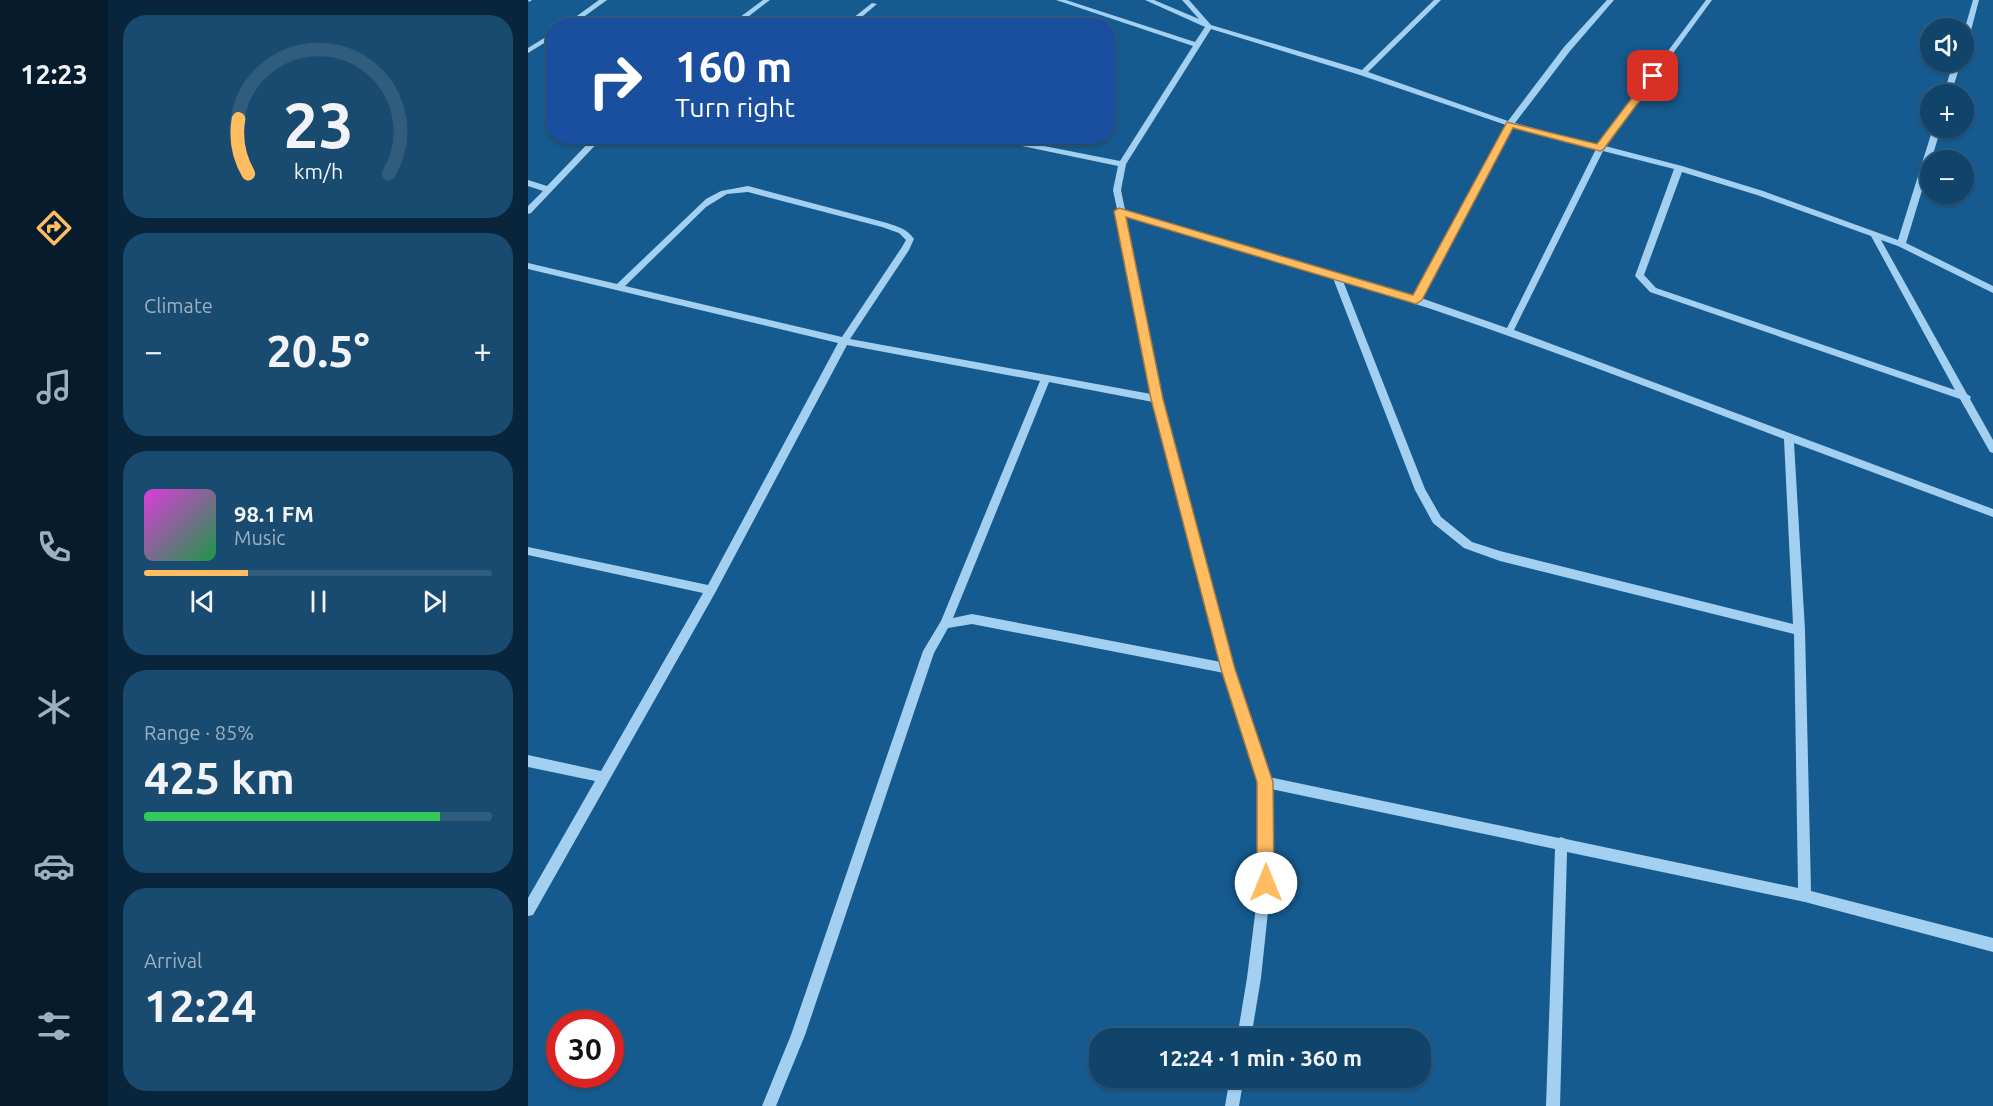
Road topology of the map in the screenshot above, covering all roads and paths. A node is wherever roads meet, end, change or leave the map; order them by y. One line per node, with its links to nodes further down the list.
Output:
1 (604, 0): 12 (street)
2 (751, 0): 10 (street)
3 (1059, 0): 15 (street)
4 (1148, 0): 18 (street)
5 (1185, 0): 18 (street)
6 (1438, 0): 22 (street)
7 (1611, 0): 23 (street)
8 (1710, 0): 27 (street)
9 (1976, 0): 16 (street)
10 (764, 2): 13 (street)
11 (874, 4): 14 (street)
12 (578, 18)
13 (742, 18)
14 (856, 18)
15 (1114, 18)
16 (1971, 18)
17 (1116, 19): 20 (street)
18 (1209, 26): 20 (street); 22 (street)
19 (546, 39): 21 (street)
20 (1197, 45): 28 (street)
21 (528, 51)
22 (1363, 73): 23 (street)
23 (1510, 124): 27 (street); 40 (street)
24 (1934, 138): 35 (street)
25 (592, 144): 31 (street)
26 (1019, 144): 28 (street)
27 (1600, 148): 29 (street); 41 (street)
28 (1122, 164): 33 (street)
29 (1679, 168): 34 (street); 44 (street)
30 (528, 183): 31 (street)
31 (549, 190): 32 (street)
32 (528, 211)
33 (1119, 211): 37 (street); 45 (street)
34 (1873, 233): 35 (street); 44 (street)
35 (1901, 244): 39 (street)
36 (528, 266): 38 (street)
37 (1336, 274): 40 (street); 52 (street)
38 (619, 287): 42 (street); 42 (street)
39 (1993, 290)
40 (1416, 300): 41 (street)
41 (1509, 332): 46 (street)
42 (844, 341): 43 (street); 50 (street)
43 (1045, 380): 45 (street); 51 (street)
44 (1966, 397): 47 (street)
45 (1157, 399): 53 (street)
46 (1789, 438): 48 (street); 52 (street)
47 (1993, 449)
48 (1993, 513)
49 (528, 551): 50 (street)
50 (711, 590): 55 (street)
51 (945, 624): 53 (street); 63 (street)
52 (1799, 630): 58 (street)
53 (1228, 669): 56 (street)
54 (528, 760): 55 (street)
55 (604, 777): 59 (street)
56 (1265, 782): 57 (street); 61 (street)
57 (1561, 843): 58 (street); 65 (street)
58 (1805, 896): 60 (street)
59 (528, 910)
60 (1993, 945)
61 (1246, 1028)
62 (1235, 1088): 64 (street)
63 (769, 1106)
64 (1232, 1106)
65 (1553, 1106)

